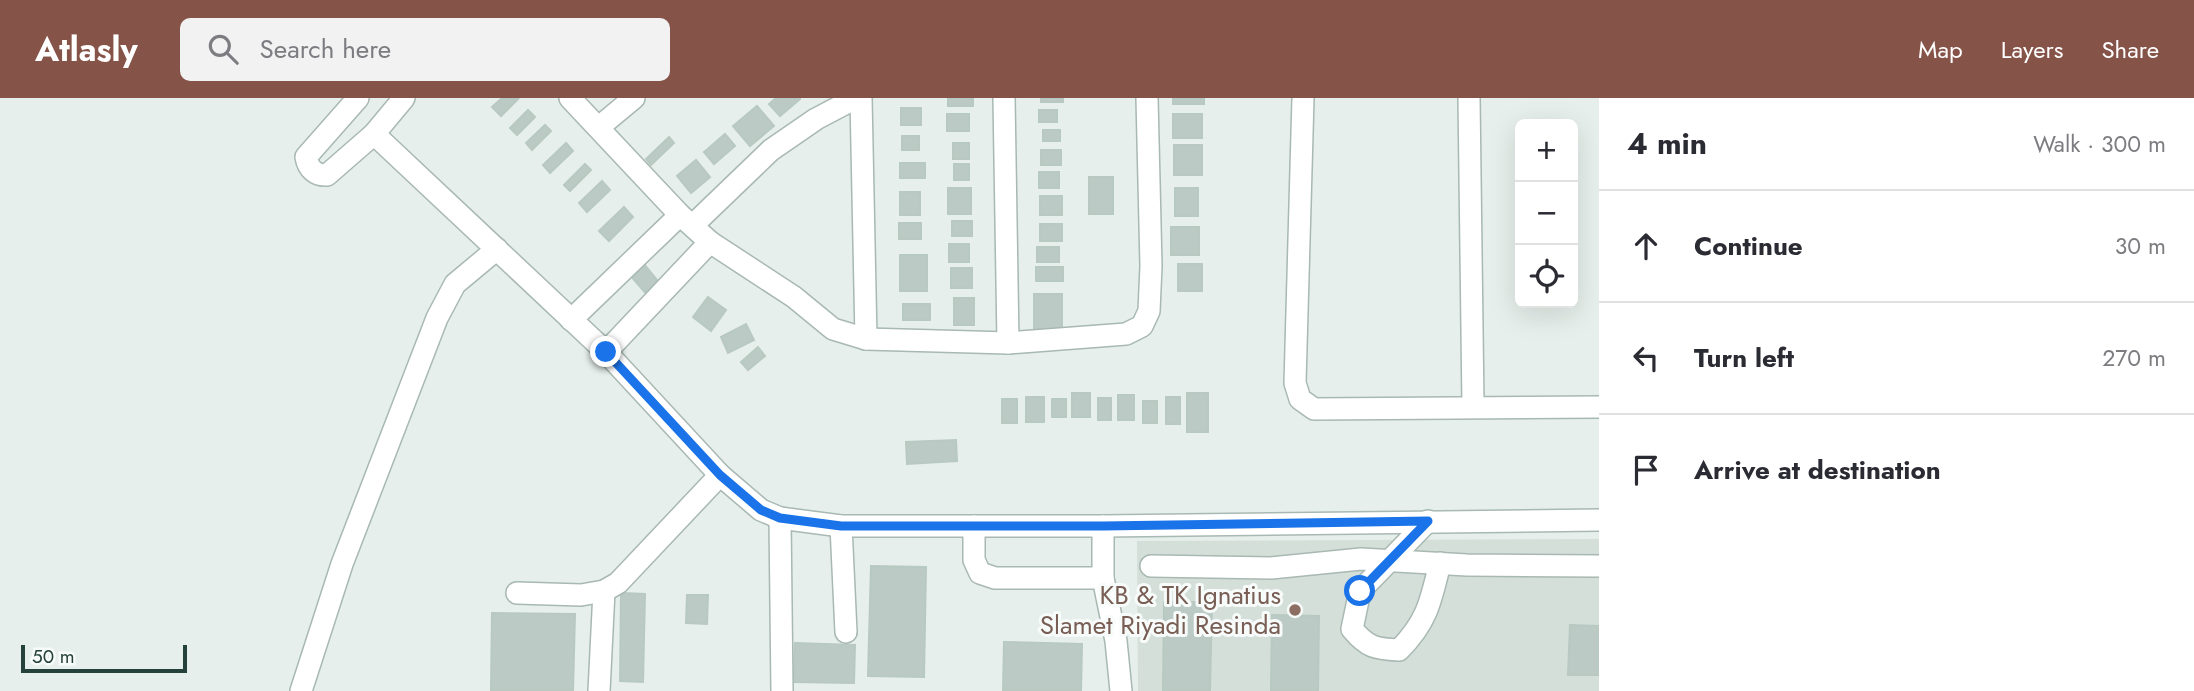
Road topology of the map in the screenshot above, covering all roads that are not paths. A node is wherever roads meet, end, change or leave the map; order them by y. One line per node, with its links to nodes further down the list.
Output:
1 (358, 98): 11 (street)
2 (404, 98): 11 (street)
3 (570, 98): 10 (street)
4 (634, 98): 10 (street)
5 (858, 98): 12 (street); 16 (street)
6 (1004, 98): 17 (street)
7 (1147, 98): 17 (street)
8 (1303, 98): 19 (street)
9 (1469, 98): 19 (street)
10 (599, 127): 12 (street)
11 (374, 134): 14 (street)
12 (686, 220): 13 (street); 15 (street)
13 (710, 242): 16 (street); 18 (street)
14 (497, 249): 15 (street); 36 (street)
15 (571, 320): 18 (street)
16 (866, 339): 17 (street)
17 (1008, 343)
18 (606, 352): 21 (street)
19 (1473, 407): 20 (street)
20 (1599, 407)
21 (720, 475): 22 (street); 33 (street)
22 (780, 518): 25 (street); 38 (street)
23 (1599, 520): 24 (street)
24 (1428, 521): 27 (street); 28 (street)
25 (841, 526): 26 (street); 35 (street)
26 (974, 526): 27 (street); 32 (street)
27 (1103, 526): 32 (street)
28 (1389, 560): 29 (street); 29 (street); 30 (street)
29 (1440, 564): 31 (street)
30 (1151, 566)
31 (1599, 566)
32 (1103, 579): 39 (street)
33 (604, 591): 34 (street); 37 (street)
34 (517, 593)
35 (846, 632)
36 (302, 691)
37 (599, 691)
38 (782, 691)
39 (1121, 691)

